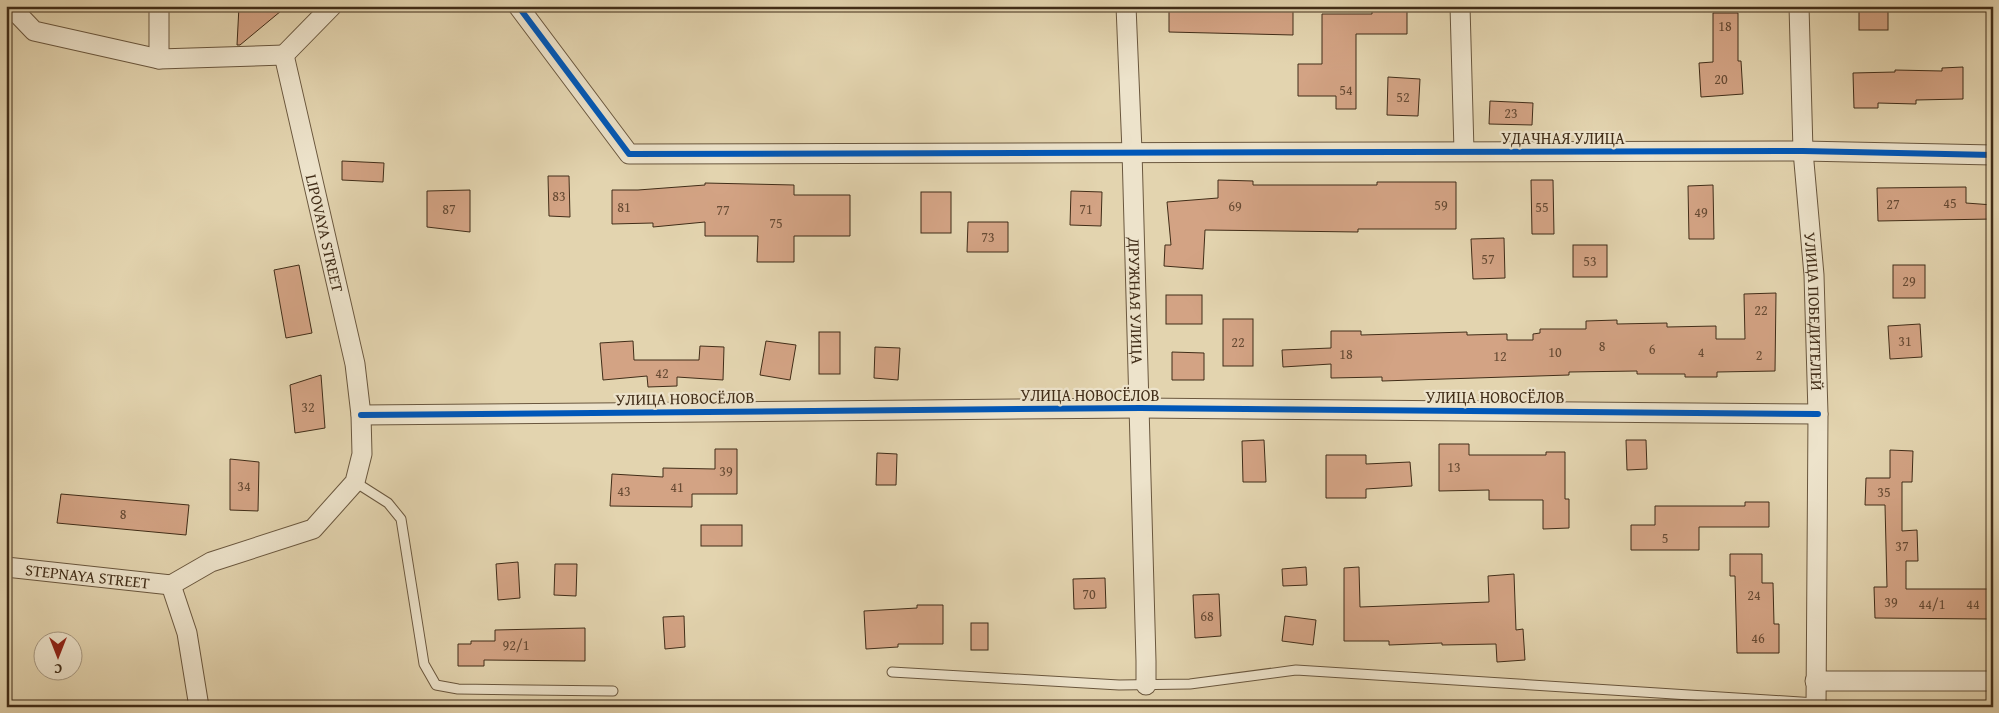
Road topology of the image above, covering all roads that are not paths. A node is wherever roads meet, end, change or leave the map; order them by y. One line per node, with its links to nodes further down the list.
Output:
1 (10, 6): 9 (street)
2 (159, 6): 9 (street)
3 (332, 6): 8 (street)
4 (518, 6): 10 (street, УДАЧНАЯ УЛИЦА)
5 (1126, 6): 10 (street, ДРУЖНАЯ УЛИЦА)
6 (1460, 6): 11 (street)
7 (1799, 6): 12 (street, УЛИЦА ПОБЕДИТЕЛЕЙ)
8 (284, 55): 9 (street); 16 (street, LIPOVAYA STREET)
9 (158, 59)
10 (1132, 152): 11 (street, УДАЧНАЯ УЛИЦА); 14 (street, ДРУЖНАЯ УЛИЦА)
11 (1464, 152): 12 (street, УДАЧНАЯ УЛИЦА)
12 (1803, 152): 13 (street, УДАЧНАЯ УЛИЦА); 15 (street, УЛИЦА ПОБЕДИТЕЛЕЙ)
13 (1993, 155)
14 (1140, 408): 15 (street, УЛИЦА НОВОСЁЛОВ); 16 (street, УЛИЦА НОВОСЁЛОВ); 23 (street, ДРУЖНАЯ УЛИЦА)
15 (1818, 414): 22 (street, УЛИЦА ПОБЕДИТЕЛЕЙ)
16 (361, 415): 17 (street, LIPOVAYA STREET)
17 (355, 482): 19 (street, LIPOVAYA STREET); 24 (lane)
18 (6, 567): 19 (street, STEPNAYA STREET)
19 (171, 585): 26 (street)
20 (892, 672): 23 (lane)
21 (1993, 680): 22 (street)
22 (1815, 681): 25 (street, УЛИЦА ПОБЕДИТЕЛЕЙ)
23 (1146, 685): 25 (lane)
24 (613, 691)
25 (1816, 705)
26 (199, 707)

